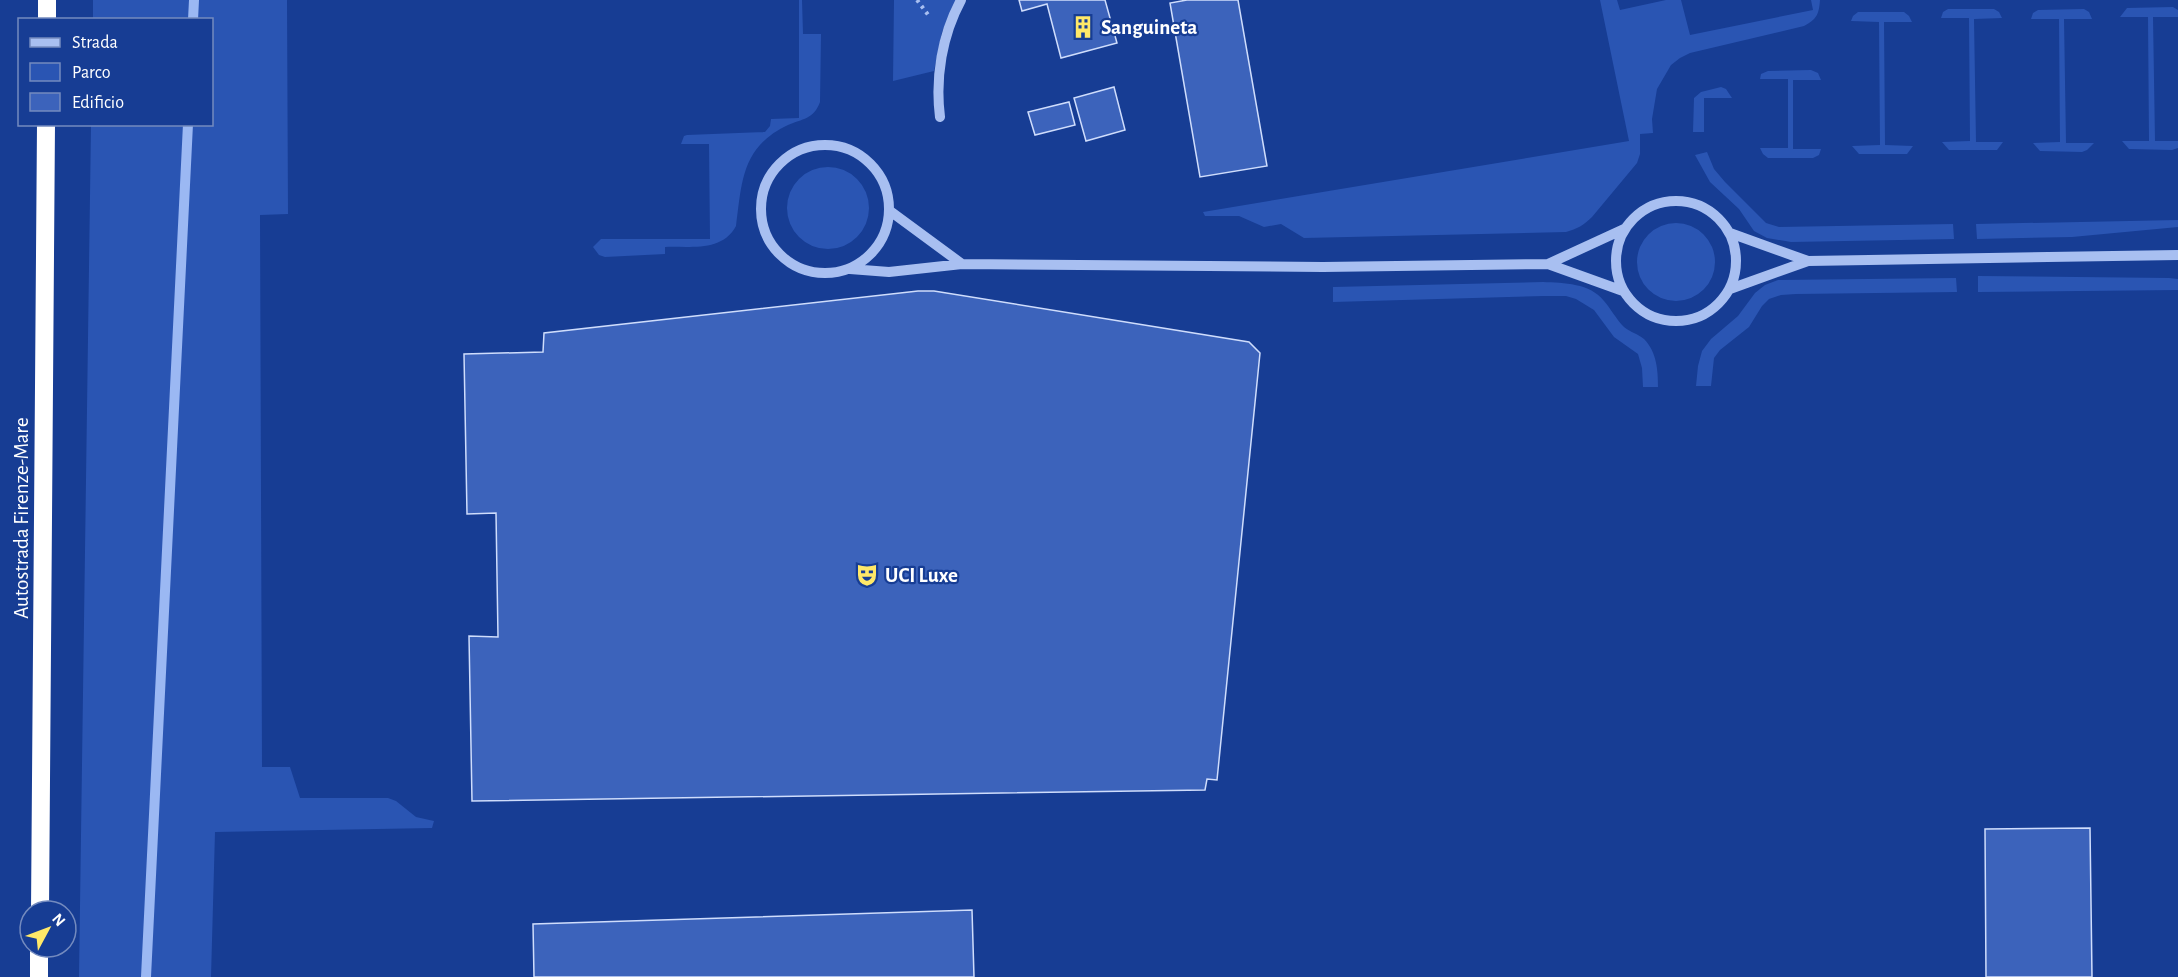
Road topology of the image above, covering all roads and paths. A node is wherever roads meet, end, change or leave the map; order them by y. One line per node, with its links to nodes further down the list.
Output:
1 (47, 0): 3 (highway)
2 (961, 0): 4 (lane)
3 (47, 18)
4 (940, 117)
5 (46, 126): 16 (highway, Autostrada Firenze-Mare)
6 (890, 211): 11 (lane); 13 (lane); 13 (lane)
7 (1624, 229): 8 (lane); 12 (lane); 15 (lane)
8 (1730, 233): 10 (lane); 14 (lane)
9 (2178, 255): 10 (lane)
10 (1808, 261): 14 (lane)
11 (962, 264): 12 (lane); 13 (lane)
12 (1548, 264): 15 (lane)
13 (850, 269)
14 (1730, 289): 15 (lane)
15 (1623, 291)
16 (40, 899)
17 (39, 959): 18 (highway)
18 (39, 977)

